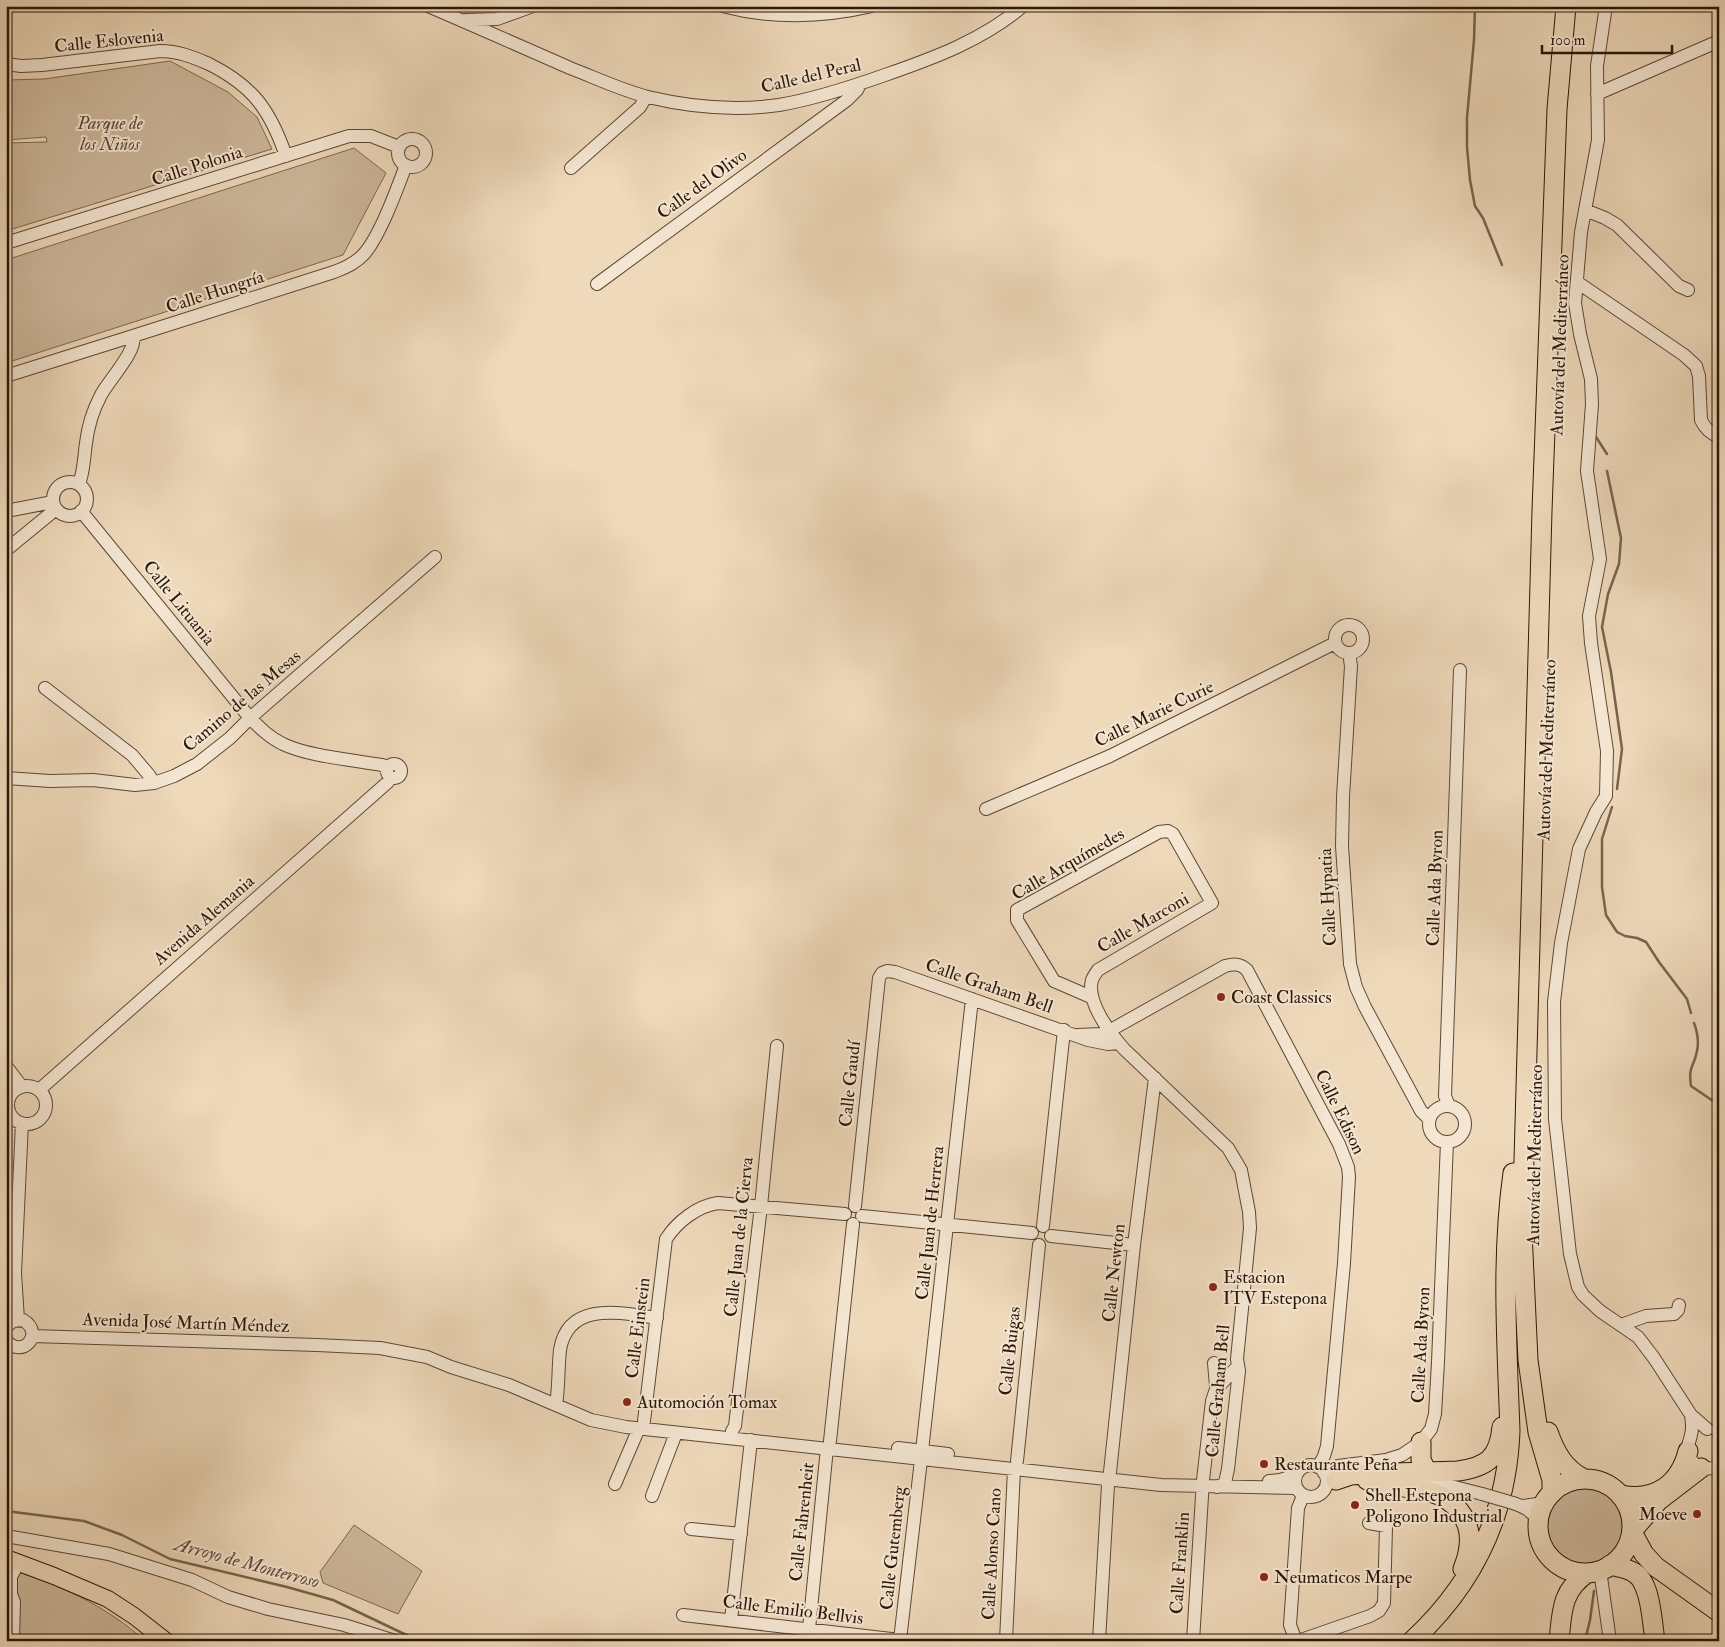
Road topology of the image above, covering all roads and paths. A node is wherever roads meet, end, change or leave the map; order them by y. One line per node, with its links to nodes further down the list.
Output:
1 (428, 6): 9 (street, Calle del Peral)
2 (533, 6): 10 (street)
3 (722, 6): 4 (street)
4 (872, 6)
5 (1023, 6): 14 (street, Calle del Peral)
6 (1566, 6): 56 (highway, Autovía del Mediterráneo)
7 (1578, 6): 99 (highway, Autovía del Mediterráneo)
8 (1606, 6): 15 (street)
9 (459, 19): 10 (street); 11 (street, Calle del Peral)
10 (497, 19): 11 (street)
11 (489, 32): 17 (street, Calle del Peral)
12 (1719, 41): 15 (street)
13 (6, 64): 20 (street, Calle Eslovenia)
14 (860, 84): 16 (street, Calle del Peral); 18 (street, Calle del Olivo)
15 (1596, 94): 23 (street)
16 (820, 95): 17 (street, Calle del Peral); 18 (street)
17 (646, 97): 22 (street)
18 (829, 112): 26 (street, Calle del Olivo)
19 (399, 147): 20 (street, Calle Polonia); 21 (street); 21 (street)
20 (286, 156): 24 (street, Calle Polonia)
21 (406, 165): 28 (street, Calle Hungría)
22 (570, 168)
23 (1585, 210): 25 (street); 27 (street)
24 (6, 243)
25 (1577, 282): 30 (street); 74 (street)
26 (597, 284)
27 (1688, 290)
28 (133, 336): 29 (street, Calle Hungría); 31 (street)
29 (6, 376)
30 (1719, 437)
31 (79, 484): 32 (street); 34 (street)
32 (55, 506): 33 (street); 34 (street); 35 (street)
33 (6, 511)
34 (81, 511): 41 (street, Calle Lituania)
35 (6, 550)
36 (435, 557): 41 (street, Camino de las Mesas)
37 (1335, 643): 38 (street); 38 (street); 45 (street, Calle Marie Curie)
38 (1349, 653): 61 (street, Calle Hypatia)
39 (1460, 670): 60 (street, Calle Ada Byron)
40 (45, 688): 44 (street)
41 (250, 718): 42 (street, Calle Lituania); 44 (street, Camino de las Mesas)
42 (389, 772): 59 (street, Avenida Alemania)
43 (6, 778): 44 (street, Camino de las Mesas)
44 (154, 783)
45 (986, 809)
46 (1212, 903): 48 (street, Calle Marconi); 48 (street, Calle Arquímedes)
47 (887, 971): 49 (street, Calle Graham Bell); 65 (street, Calle Gaudí)
48 (1091, 997): 51 (street)
49 (972, 999): 50 (street, Calle Graham Bell); 66 (street, Calle Juan de Herrera)
50 (1064, 1030): 52 (street, Calle Graham Bell); 67 (street, Calle Buigas)
51 (1108, 1031): 52 (street, Calle Graham Bell); 53 (street, Calle Graham Bell); 97 (street, Calle Edison)
52 (1078, 1035): 53 (street, Calle Graham Bell)
53 (1119, 1043): 57 (street, Calle Graham Bell)
54 (776, 1046): 64 (street, Calle Juan de la Cierva)
55 (6, 1066): 58 (street)
56 (1526, 1070): 70 (highway, Autovía del Mediterráneo); 107 (highway, Autovía del Mediterráneo)
57 (1155, 1078): 68 (street, Calle Newton); 79 (street, Calle Graham Bell)
58 (22, 1086): 59 (street); 62 (street)
59 (39, 1090): 62 (street)
60 (1449, 1106): 61 (street); 63 (street)
61 (1429, 1119): 63 (street)
62 (22, 1123): 69 (street)
63 (1447, 1142): 90 (street, Calle Ada Byron)
64 (761, 1206): 65 (street); 72 (street, Calle Einstein); 86 (street, Calle Juan de la Cierva)
65 (854, 1215): 66 (street); 91 (street, Calle Gaudí)
66 (948, 1224): 67 (street); 93 (street, Calle Juan de Herrera)
67 (1041, 1235): 68 (street); 94 (street, Calle Buigas)
68 (1134, 1245): 98 (street, Calle Newton)
69 (11, 1272): 73 (street)
70 (1506, 1306): 96 (highway); 119 (highway)
71 (1679, 1306): 74 (street)
72 (657, 1318): 81 (street); 84 (street, Calle Einstein)
73 (18, 1320): 75 (street); 76 (street)
74 (1621, 1325): 83 (street)
75 (6, 1327)
76 (32, 1336): 77 (street); 81 (street, Avenida José Martín Méndez)
77 (7, 1342)
78 (1214, 1364): 80 (street, Calle Graham Bell)
79 (1238, 1366): 80 (street); 82 (street, Calle Graham Bell)
80 (1216, 1391): 82 (street); 102 (street, Calle Graham Bell)
81 (556, 1405): 84 (street, Avenida José Martín Méndez); 84 (street, Avenida José Martín Méndez)
82 (1235, 1406): 103 (street, Calle Graham Bell)
83 (1691, 1415): 85 (street); 92 (street)
84 (642, 1424): 86 (street, Avenida José Martín Méndez); 87 (street, Avenida José Martín Méndez); 101 (street, Calle Einstein)
85 (1715, 1430): 92 (street)
86 (732, 1431): 88 (street, Avenida José Martín Méndez)
87 (676, 1433): 89 (street, Avenida José Martín Méndez); 106 (street)
88 (774, 1435): 89 (street, Avenida José Martín Méndez); 91 (street, Avenida José Martín Méndez)
89 (751, 1440): 91 (street, Avenida José Martín Méndez); 113 (street)
90 (1421, 1442): 96 (highway); 97 (street, Calle Ada Byron)
91 (829, 1445): 93 (street, Avenida José Martín Méndez); 123 (street, Calle Fahrenheit)
92 (1689, 1445): 95 (street); 105 (highway)
93 (921, 1455): 94 (street, Avenida José Martín Méndez); 94 (street, Avenida José Martín Méndez); 124 (street, Calle Gutemberg)
94 (1015, 1465): 98 (street, Avenida José Martín Méndez); 129 (street, Calle Alonso Cano)
95 (1713, 1469): 112 (highway)
96 (1427, 1472): 97 (highway)
97 (1326, 1475): 100 (street); 104 (street); 104 (street)
98 (1111, 1476): 102 (street, Avenida José Martín Méndez); 102 (street, Avenida José Martín Méndez); 130 (street, Calle Newton)
99 (1584, 1479): 105 (highway); 107 (highway)
100 (1367, 1480): 108 (street, bridge); 119 (highway)
101 (615, 1484)
102 (1203, 1484): 103 (street, Avenida José Martín Méndez); 131 (street, Calle Franklin)
103 (1222, 1484): 104 (street, Avenida José Martín Méndez)
104 (1298, 1486): 132 (street)
105 (1621, 1495): 112 (highway)
106 (652, 1496)
107 (1548, 1498): 108 (street); 109 (highway)
108 (1518, 1505): 109 (street)
109 (1539, 1522): 116 (highway)
110 (1369, 1523): 132 (street)
111 (691, 1529): 113 (street)
112 (1632, 1532): 116 (highway); 120 (highway)
113 (741, 1534): 122 (street)
114 (6, 1536): 128 (street)
115 (13, 1560): 117 (main road); 118 (street)
116 (1599, 1570): 134 (highway); 135 (street); 136 (highway)
117 (85, 1591): 126 (main road); 127 (main road)
118 (8, 1597): 125 (street)
119 (1446, 1606): 133 (highway)
120 (1719, 1612)
121 (683, 1615): 122 (street, Calle Emilio Bellvis)
122 (731, 1620): 123 (street, Calle Emilio Bellvis)
123 (809, 1629): 124 (street, Calle Emilio Bellvis)
124 (900, 1640)
125 (13, 1641)
126 (154, 1641)
127 (166, 1641)
128 (395, 1641)
129 (1006, 1641)
130 (1099, 1641)
131 (1192, 1641)
132 (1297, 1641)
133 (1412, 1641)
134 (1559, 1641)
135 (1610, 1641)
136 (1655, 1641)

